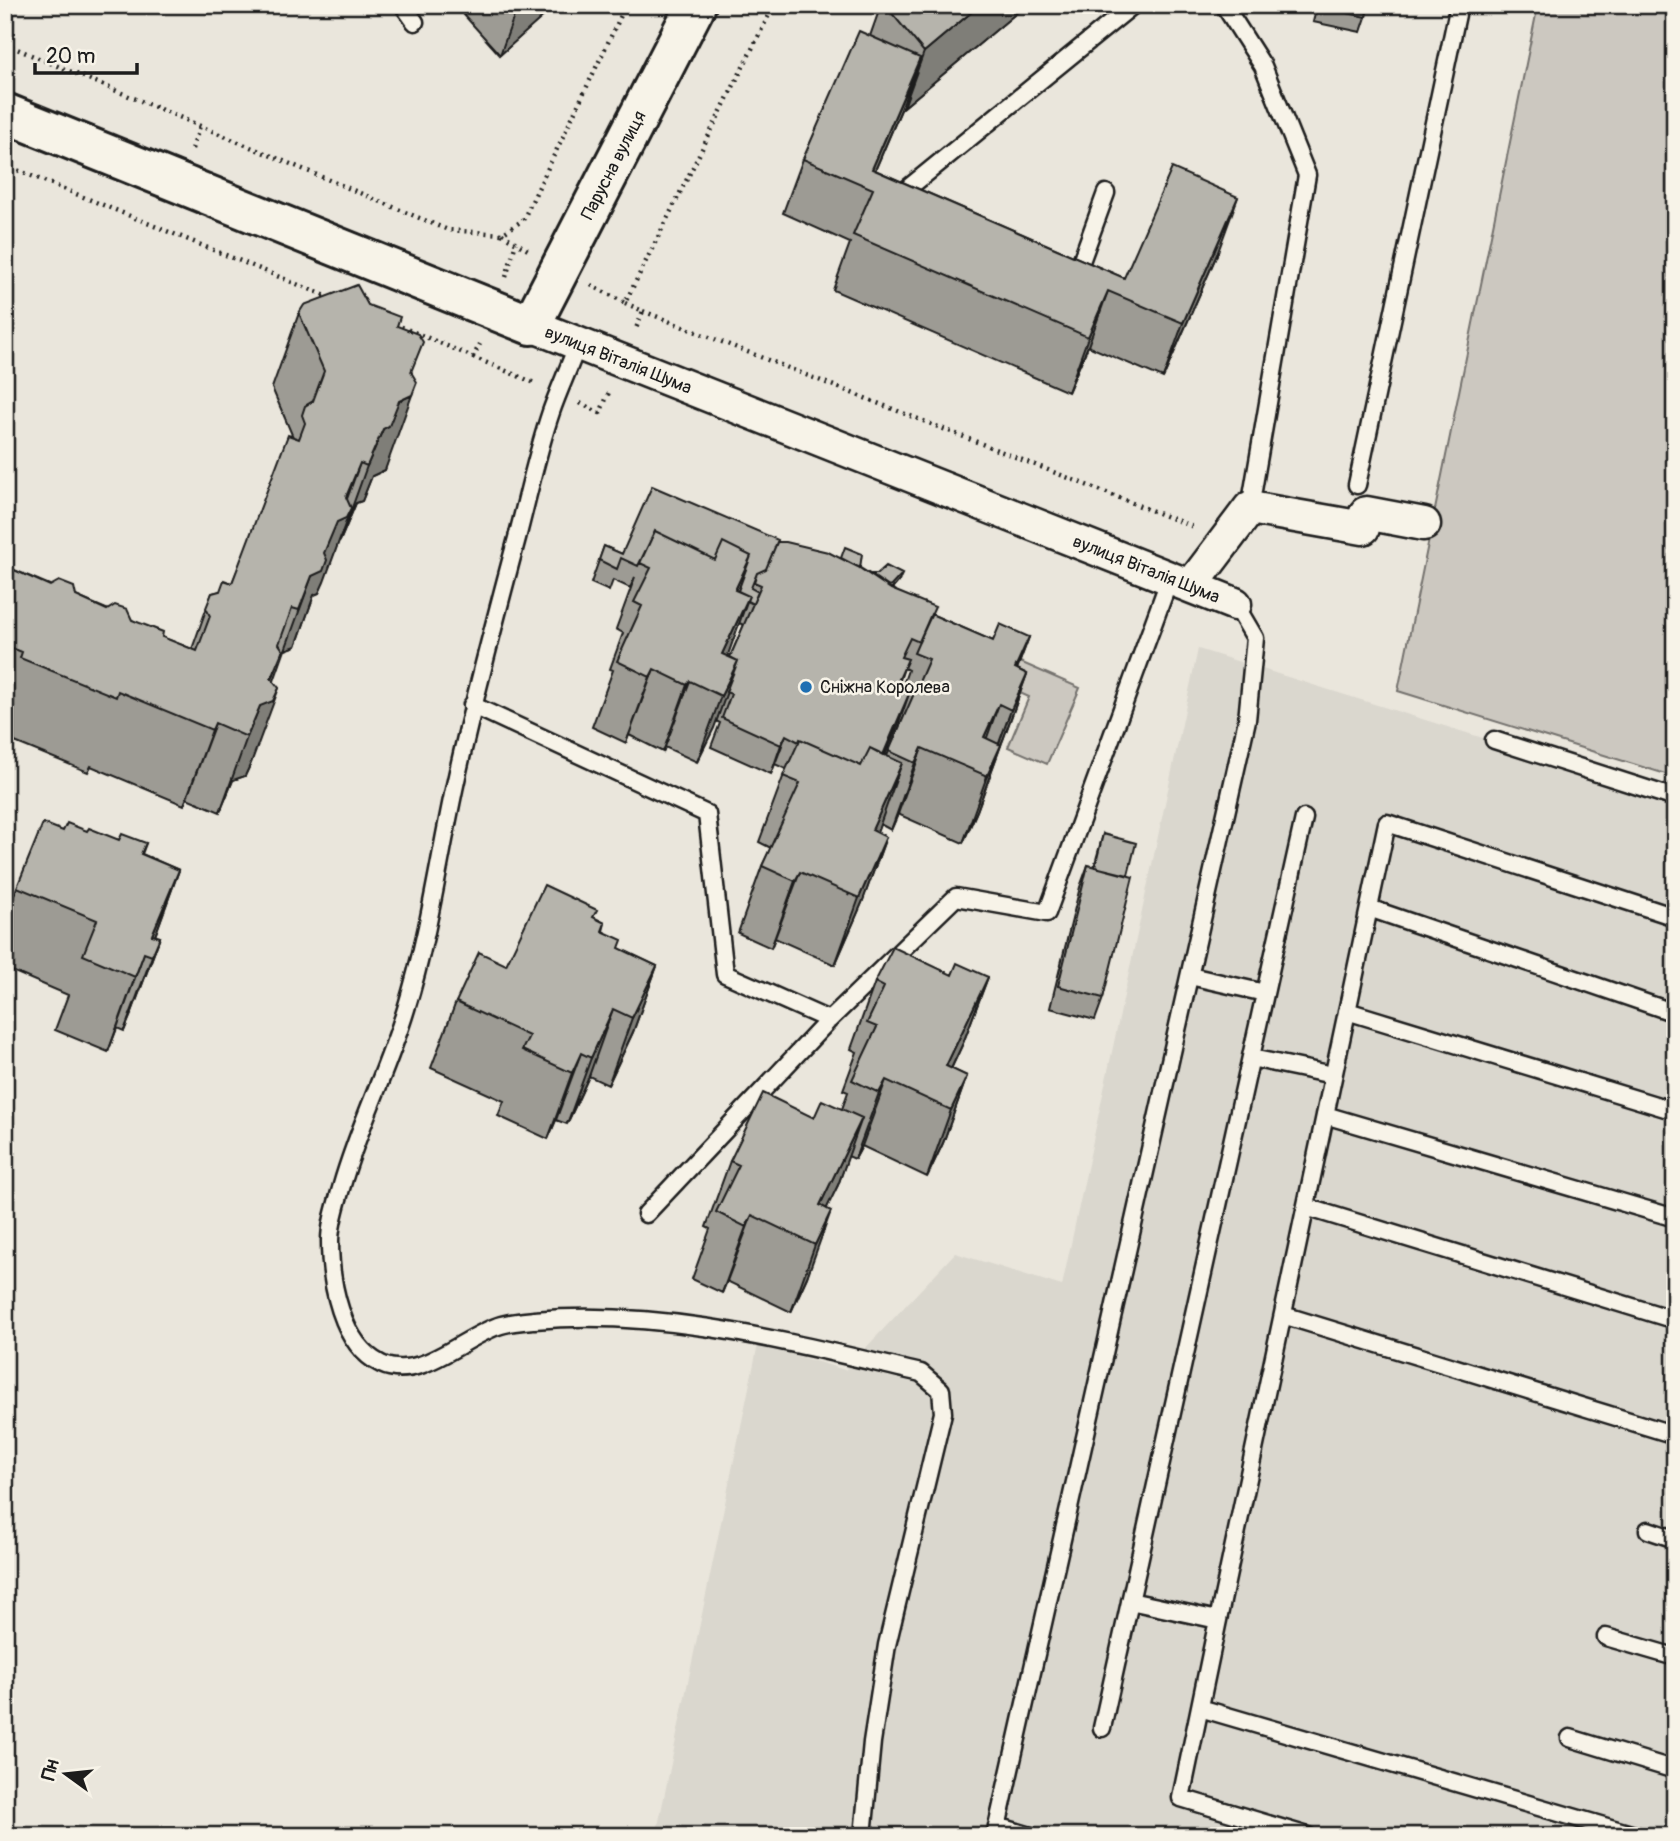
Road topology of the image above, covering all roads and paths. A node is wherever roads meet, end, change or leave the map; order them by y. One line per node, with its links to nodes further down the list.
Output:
1 (403, 5): 8 (lane)
2 (625, 5): 13 (path)
3 (696, 5): 14 (street, Парусна вулиця)
4 (774, 5): 14 (path)
5 (1133, 5): 12 (lane)
6 (1224, 5): 20 (lane)
7 (1459, 5): 19 (lane)
8 (415, 22)
9 (5, 44): 13 (path)
10 (5, 113): 17 (street, вулиця Віталія Шума)
11 (1106, 193): 15 (lane)
12 (902, 208)
13 (502, 234): 14 (path)
14 (560, 269): 17 (street, Парусна вулиця)
15 (1060, 278)
16 (643, 311): 22 (path)
17 (531, 324): 18 (street, вулиця Віталія Шума)
18 (578, 343): 23 (street, вулиця Віталія Шума); 25 (lane)
19 (1357, 485)
20 (1250, 508): 21 (street); 23 (street)
21 (1424, 524)
22 (1206, 532)
23 (1181, 582): 24 (street, вулиця Віталія Шума); 35 (lane)
24 (1235, 604): 31 (lane)
25 (472, 705): 35 (lane); 57 (lane)
26 (1493, 740): 27 (lane)
27 (1675, 798)
28 (1304, 818): 32 (lane)
29 (1369, 908): 30 (lane); 33 (lane); 34 (lane)
30 (1675, 917)
31 (1189, 976): 32 (lane); 56 (lane)
32 (1265, 993): 36 (lane)
33 (1347, 1011): 37 (lane); 38 (lane)
34 (1675, 1013)
35 (829, 1020): 41 (lane)
36 (1251, 1058): 37 (lane); 48 (lane)
37 (1333, 1075): 39 (lane)
38 (1675, 1111)
39 (1325, 1115): 40 (lane); 42 (lane)
40 (1306, 1207): 43 (lane); 44 (lane)
41 (646, 1214)
42 (1675, 1218)
43 (1283, 1315): 45 (lane); 49 (lane)
44 (1675, 1320)
45 (1675, 1435)
46 (1648, 1530): 47 (lane)
47 (1675, 1539)
48 (1130, 1601): 49 (lane); 53 (lane)
49 (1219, 1620): 52 (lane)
50 (1606, 1637): 51 (lane)
51 (1675, 1657)
52 (1200, 1707): 59 (lane); 60 (lane)
53 (1102, 1728)
54 (1570, 1738): 55 (lane)
55 (1675, 1770)
56 (997, 1831): 58 (lane)
57 (863, 1836)
58 (1031, 1836)
59 (1308, 1836)
60 (1638, 1836)

